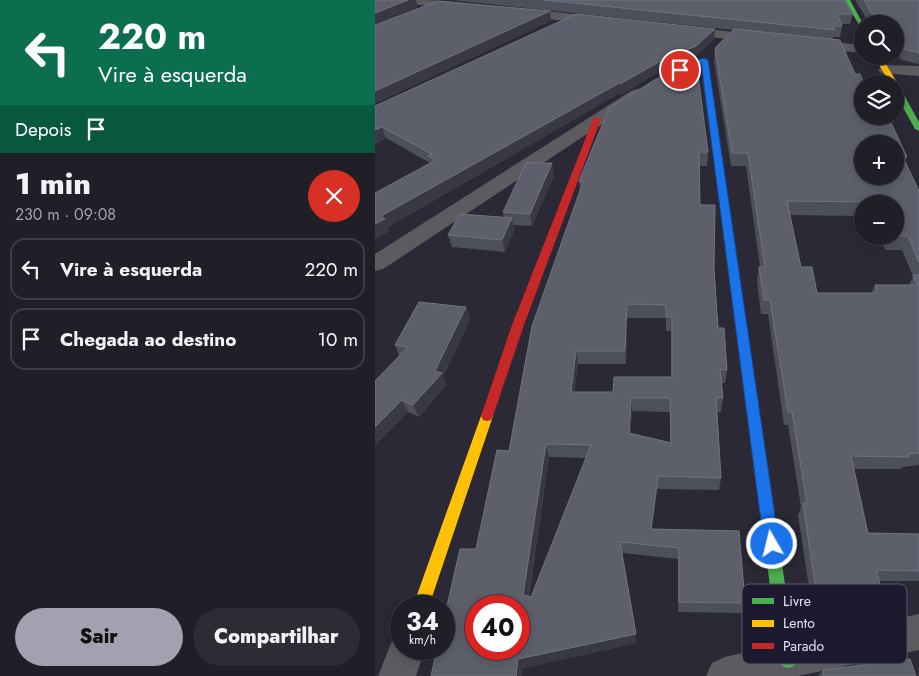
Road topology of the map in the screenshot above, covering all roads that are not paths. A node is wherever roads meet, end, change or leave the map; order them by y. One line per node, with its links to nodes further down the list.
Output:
1 (413, 0): 3 (street)
2 (847, 0): 7 (street)
3 (439, 5): 4 (street); 6 (street)
4 (478, 8)
5 (507, 11): 8 (street)
6 (421, 13)
7 (855, 15)
8 (575, 18): 9 (street); 11 (street)
9 (613, 22)
10 (670, 29): 12 (street)
11 (549, 30)
12 (727, 36): 13 (street); 16 (street)
13 (776, 40)
14 (795, 42): 15 (street)
15 (854, 48)
16 (696, 63): 26 (street)
17 (883, 65): 18 (street)
18 (886, 70): 19 (street); 20 (street)
19 (919, 72)
20 (889, 75)
21 (655, 83): 23 (street)
22 (904, 103): 24 (street)
23 (597, 119): 25 (street); 27 (street)
24 (919, 129)
25 (375, 264)
26 (776, 584)
27 (425, 595)
28 (403, 660): 30 (street)
29 (772, 664): 31 (street)
30 (397, 676)
31 (725, 676)

